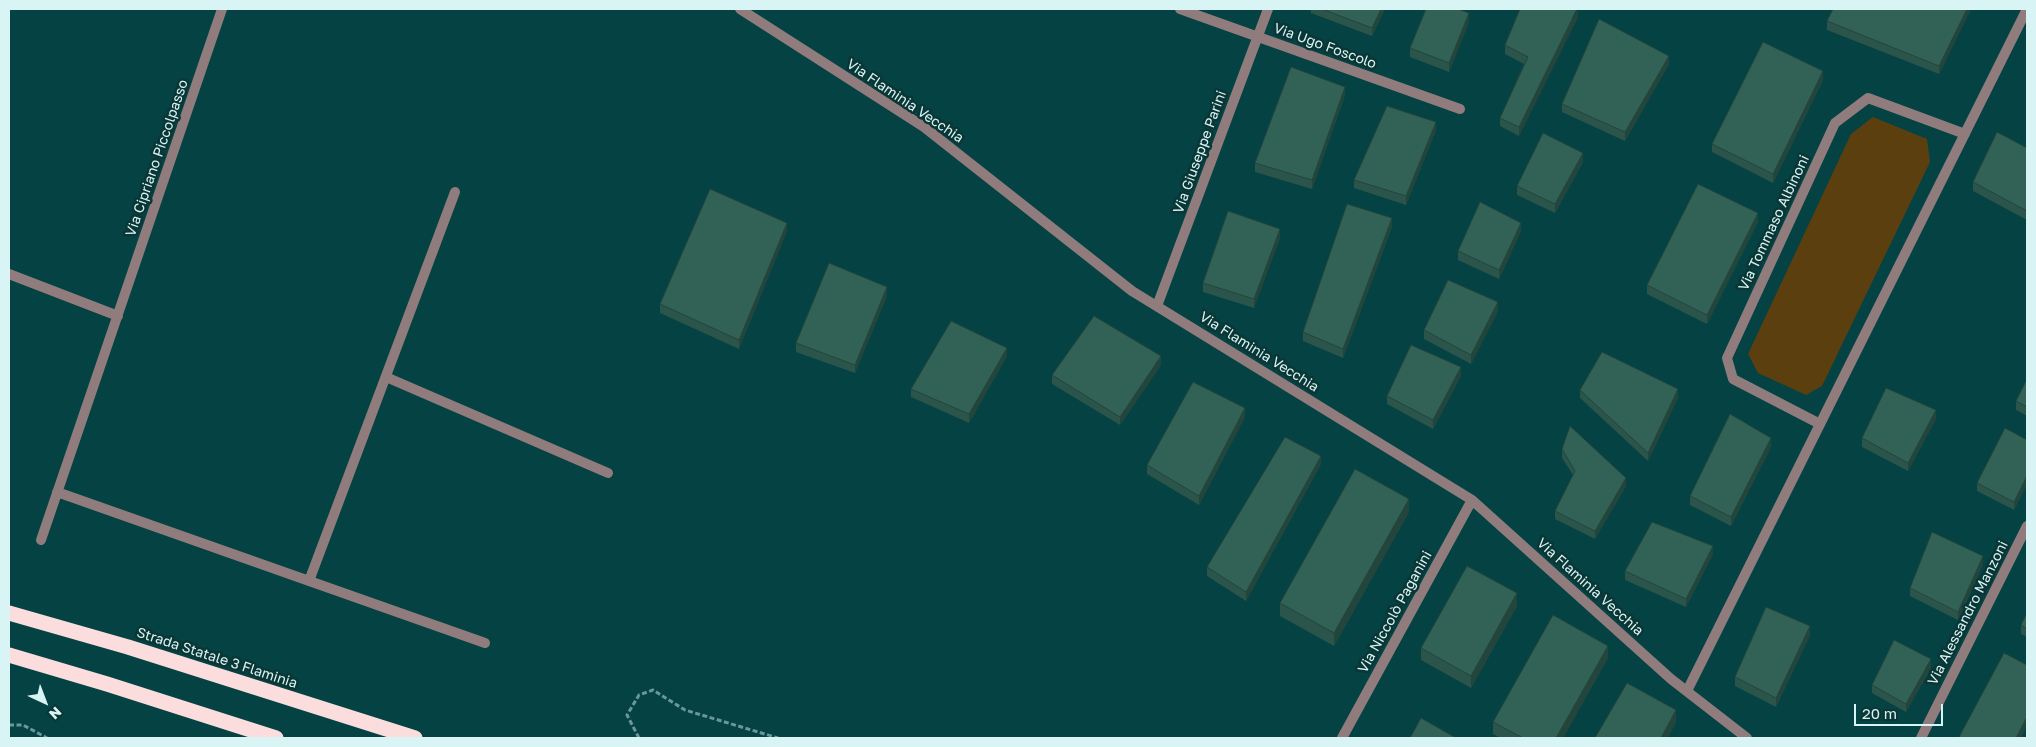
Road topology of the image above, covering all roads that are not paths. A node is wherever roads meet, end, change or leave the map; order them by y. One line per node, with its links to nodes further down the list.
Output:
1 (222, 9): 12 (street, Via Cipriano Piccolpasso)
2 (740, 9): 11 (street, Via Flaminia Vecchia)
3 (1180, 9): 6 (street, Via Ugo Foscolo)
4 (1268, 9): 6 (street, Via Giuseppe Parini)
5 (2027, 9): 8 (street)
6 (1258, 36): 7 (street, Via Ugo Foscolo); 11 (street, Via Giuseppe Parini)
7 (1460, 109)
8 (1965, 134): 14 (street); 14 (street, Via Tommaso Albinoni)
9 (455, 192): 13 (street)
10 (9, 274): 12 (street)
11 (1157, 306): 17 (street, Via Flaminia Vecchia)
12 (118, 316): 16 (street, Via Cipriano Piccolpasso)
13 (386, 377): 15 (street); 20 (street)
14 (1820, 424): 24 (street)
15 (608, 474)
16 (57, 492): 19 (street, Via Cipriano Piccolpasso); 20 (street)
17 (1472, 500): 24 (street, Via Flaminia Vecchia); 27 (street, Via Niccolò Paganini)
18 (2027, 526): 29 (street, Via Alessandro Manzoni)
19 (40, 540)
20 (309, 581): 22 (street)
21 (9, 613): 26 (highway, Strada Statale 3 Flaminia)
22 (485, 643)
23 (9, 655): 25 (highway)
24 (1687, 692): 28 (street, Via Flaminia Vecchia)
25 (276, 738)
26 (415, 738)
27 (1342, 738)
28 (1747, 738)
29 (1921, 738)

